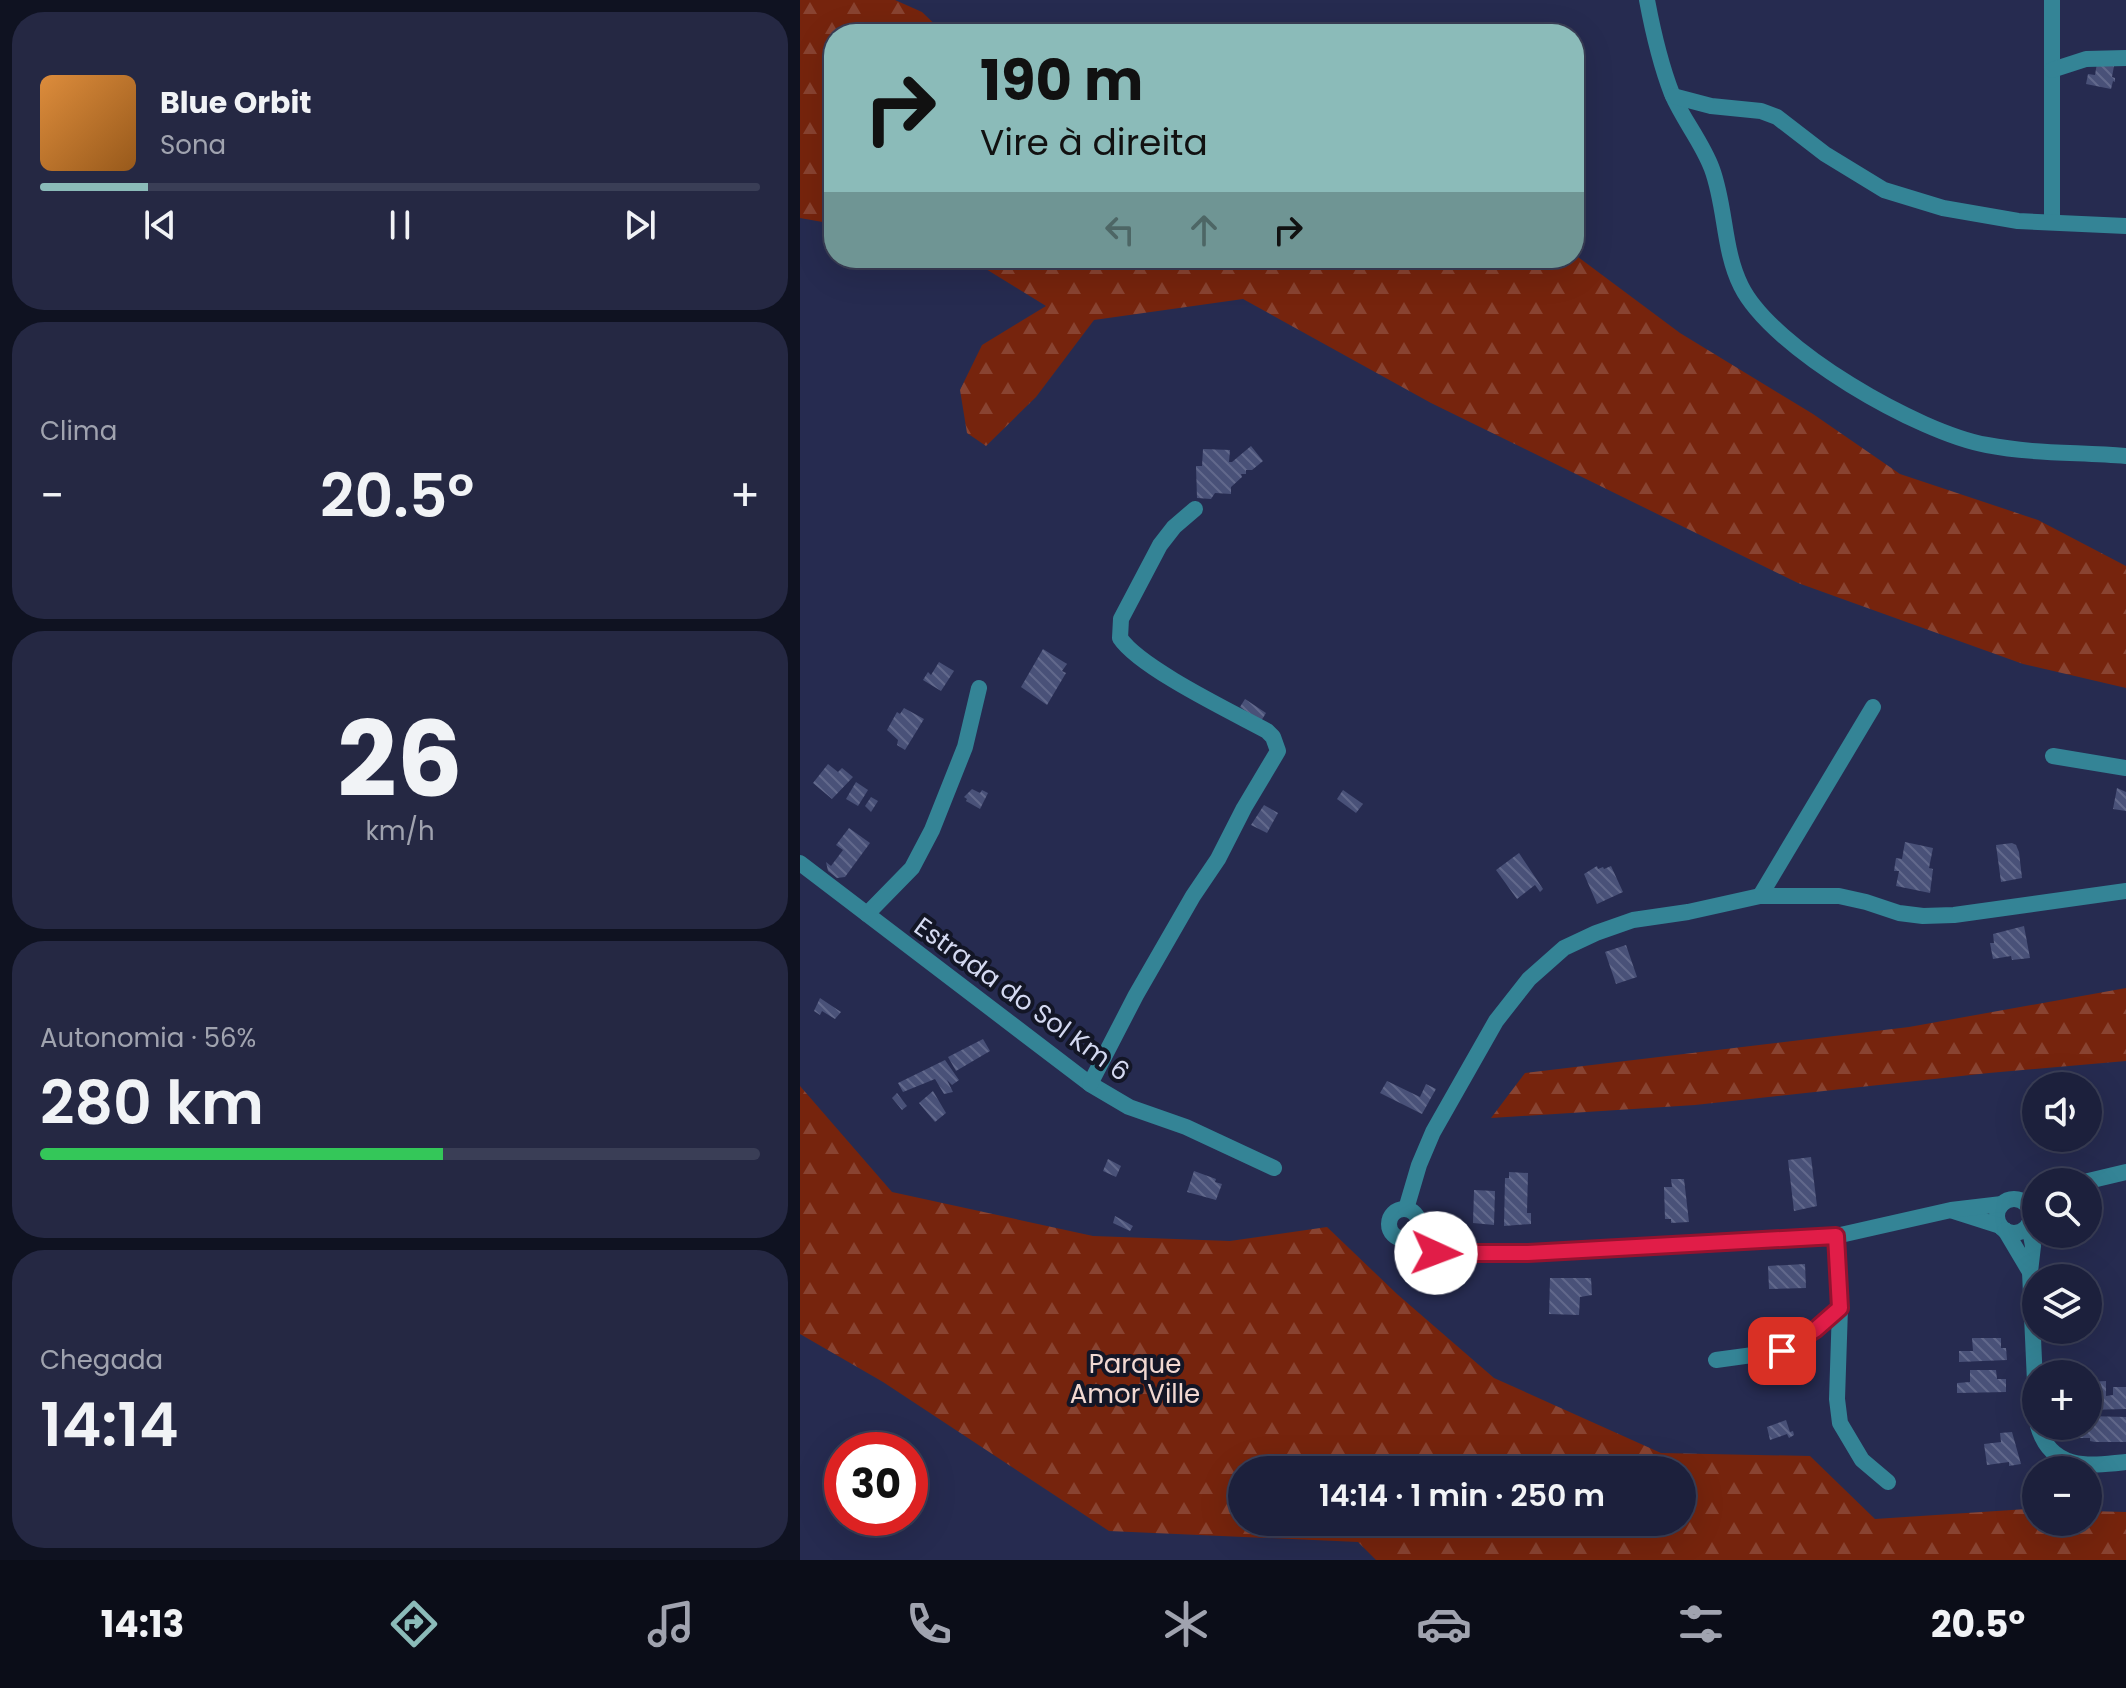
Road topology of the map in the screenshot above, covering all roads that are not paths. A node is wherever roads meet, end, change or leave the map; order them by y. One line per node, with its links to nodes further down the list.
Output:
1 (1647, 0): 5 (street)
2 (2052, 0): 4 (street)
3 (2126, 58): 4 (street)
4 (2052, 70): 6 (street)
5 (1673, 96): 6 (street); 8 (street)
6 (2052, 222): 7 (street)
7 (2126, 226)
8 (2126, 456)
9 (1195, 509): 18 (street)
10 (979, 688): 17 (street)
11 (1873, 707): 16 (street)
12 (2053, 756): 13 (street)
13 (2126, 768)
14 (800, 863): 17 (street, Estrada do Sol Km 6)
15 (2126, 891): 16 (street)
16 (1760, 896): 24 (street)
17 (867, 914): 18 (street, Estrada do Sol Km 6)
18 (1090, 1084): 19 (street, Estrada do Sol Km 6)
19 (1274, 1168)
20 (2126, 1172): 21 (street)
21 (2102, 1178)
22 (2002, 1204): 23 (street); 25 (street); 28 (street)
23 (2022, 1205)
24 (1406, 1209): 26 (street); 30 (street)
25 (1951, 1210): 28 (street); 29 (street)
26 (1419, 1222): 30 (street); 31 (street)
27 (2022, 1225): 28 (street)
28 (2002, 1228): 32 (street)
29 (1836, 1236): 31 (street); 33 (street)
30 (1402, 1239): 31 (street)
31 (1466, 1255)
32 (2025, 1264)
33 (1840, 1308): 34 (street); 37 (street)
34 (1716, 1360)
35 (2044, 1440): 36 (street)
36 (2126, 1462)
37 (1888, 1482)

